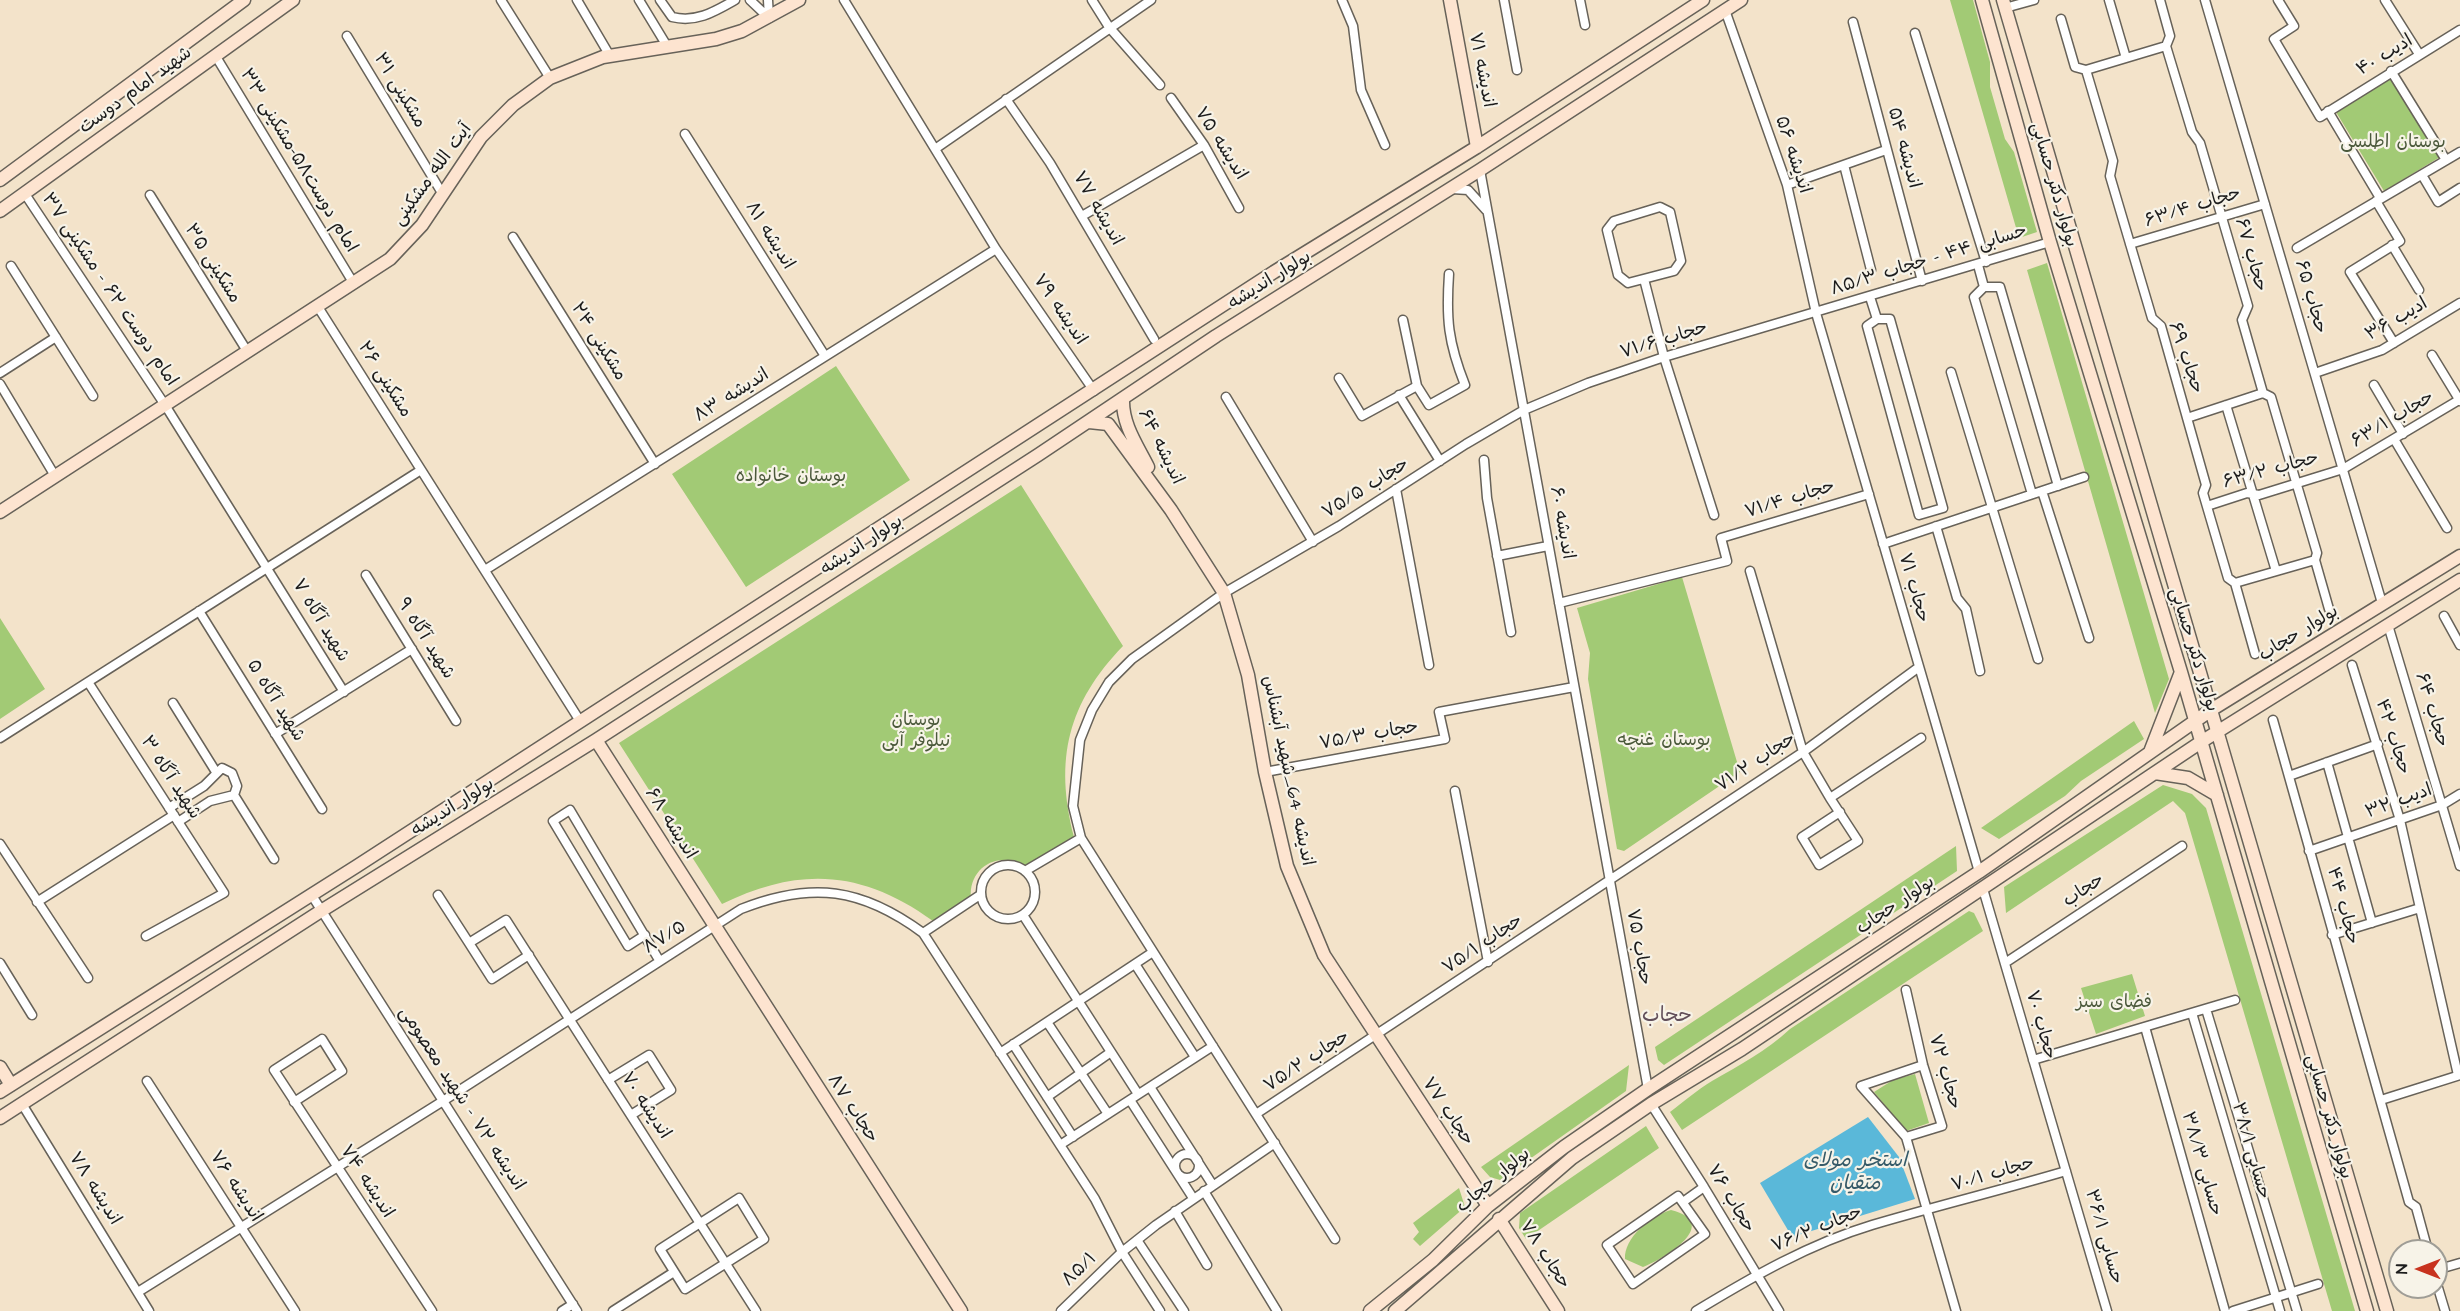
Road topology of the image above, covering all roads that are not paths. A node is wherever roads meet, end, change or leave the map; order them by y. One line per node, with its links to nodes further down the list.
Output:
1 (244, 0): 62 (main road, شهید امام دوست)
2 (293, 0): 40 (main road, شهید امام دوست)
3 (501, 0): 46 (street)
4 (577, 0): 41 (street)
5 (639, 0): 37 (street)
6 (660, 0): 7 (street)
7 (735, 0)
8 (750, 0): 29 (street)
9 (768, 0): 29 (street)
10 (799, 0): 29 (main road, آیت الله مشکینی)
11 (844, 0): 55 (street, اندیشه ۷۹)
12 (1092, 0): 33 (street)
13 (1151, 0): 33 (street)
14 (1342, 0): 53 (street)
15 (1450, 0): 54 (main road, اندیشه ۷۱)
16 (1504, 0): 43 (street)
17 (1580, 0): 32 (street)
18 (1703, 0): 54 (main road, بولوار اندیشه)
19 (1741, 0): 28 (main road, بولوار اندیشه)
20 (1982, 0): 77 (main road, بولوار دکتر حسابی)
21 (2034, 0): 27 (street)
22 (2109, 0): 42 (street)
23 (2160, 0): 38 (street, حجاب ۶۷)
24 (2205, 0): 70 (street, حجاب ۶۵)
25 (2278, 0): 50 (street)
26 (2385, 0): 39 (street)
27 (2004, 4): 183 (main road, بولوار دکتر حسابی)
28 (1725, 10): 60 (main road, بولوار اندیشه); 63 (street, اندیشه ۵۶)
29 (769, 18): 37 (main road, آیت الله مشکینی)
30 (2061, 19): 44 (street)
31 (1853, 22): 56 (street, اندیشه ۵۴)
32 (1585, 25)
33 (1109, 27): 47 (street); 49 (street)
34 (2460, 30): 39 (street, ادیب ۴۰)
35 (1915, 33): 82 (street)
36 (347, 36): 66 (street, مشکینی ۳۱)
37 (668, 46): 41 (main road, آیت الله مشکینی)
38 (2166, 46): 42 (street); 75 (street, حجاب ۶۷)
39 (2419, 54): 45 (street, ادیب ۴۰)
40 (215, 55): 67 (main road, شهید امام دوست); 88 (street, امام دوست۵۸-مشکینی ۳۳)
41 (610, 56): 46 (main road, آیت الله مشکینی)
42 (2126, 58): 44 (street)
43 (1517, 70)
44 (2086, 70): 78 (street, حجاب ۶۹)
45 (2391, 71): 50 (street, ادیب ۴۰); 58 (street)
46 (550, 78): 66 (main road, آیت الله مشکینی)
47 (1160, 85)
48 (1171, 98): 52 (street, اندیشه ۷۵)
49 (1006, 99): 55 (street); 73 (street, اندیشه ۷۷)
50 (2328, 111): 69 (street)
51 (685, 134): 104 (street, اندیشه ۸۱)
52 (1204, 145): 71 (street, اندیشه ۷۵); 73 (street)
53 (1385, 145)
54 (1478, 147): 95 (main road, بولوار اندیشه)
55 (935, 149): 81 (street, اندیشه ۷۹)
56 (1886, 150): 59 (street); 87 (street, اندیشه ۵۴)
57 (2460, 152): 58 (street)
58 (2446, 160): 61 (street)
59 (1844, 165): 63 (street); 84 (street)
60 (1480, 170): 65 (main road, بولوار اندیشه); 74 (street, اندیشه ۶۰)
61 (2422, 175): 64 (street); 69 (street)
62 (0, 180)
63 (1787, 185): 94 (street, اندیشه ۵۶)
64 (2460, 188)
65 (1448, 190): 74 (street); 98 (main road, بولوار اندیشه)
66 (442, 193): 88 (main road, آیت الله مشکینی)
67 (25, 194): 72 (main road, شهید امام دوست); 120 (street, امام دوست ۶۲ - مشکینی ۳۷)
68 (150, 195): 102 (street, مشکینی ۳۵)
69 (2378, 200): 79 (street); 80 (street)
70 (2265, 204): 75 (street, حجاب ۶۳/۴); 108 (street, حجاب ۶۵)
71 (1239, 208)
72 (0, 211)
73 (1082, 216): 100 (street, اندیشه ۷۷)
74 (1489, 216): 122 (street, اندیشه ۶۰)
75 (2222, 217): 78 (street, حجاب ۶۳/۴); 114 (street, حجاب ۶۷)
76 (513, 237): 129 (street, مشکینی ۲۴)
77 (2050, 242): 82 (street, حسابی ۴۴ - حجاب ۸۵/۳); 178 (main road, بولوار دکتر حسابی)
78 (2130, 244): 123 (street, حجاب ۶۹)
79 (2392, 245): 90 (street); 101 (street)
80 (2297, 248)
81 (996, 249): 104 (street, اندیشه ۸۳); 113 (street, اندیشه ۷۹)
82 (1982, 263): 87 (street, حسابی ۴۴ - حجاب ۸۵/۳); 89 (street)
83 (11, 266): 99 (street)
84 (1871, 270)
85 (1449, 274): 112 (street)
86 (1644, 279): 86 (street); 105 (street)
87 (1922, 281): 91 (street, حسابی ۴۴ - حجاب ۸۵/۳)
88 (354, 284): 93 (main road, آیت الله مشکینی)
89 (1984, 286): 135 (street); 139 (street)
90 (2420, 290)
91 (1870, 297): 94 (street, حسابی ۴۴ - حجاب ۸۵/۳); 96 (street)
92 (2460, 303): 101 (street, ادیب ۳۶)
93 (318, 307): 102 (main road, آیت الله مشکینی); 131 (street, مشکینی ۲۶)
94 (1816, 313): 105 (street, حجاب ۷۱/۶); 138 (street, حجاب ۷۱)
95 (1204, 318): 98 (main road); 113 (main road, بولوار اندیشه)
96 (1877, 319): 96 (street)
97 (1403, 320): 112 (street)
98 (1216, 336): 118 (main road, بولوار اندیشه)
99 (56, 338): 107 (street); 116 (street)
100 (1154, 339)
101 (2394, 343): 108 (street, ادیب ۳۶)
102 (247, 351): 120 (main road, آیت الله مشکینی)
103 (2432, 355): 119 (street)
104 (825, 357): 129 (street, اندیشه ۸۳)
105 (1664, 357): 122 (street, حجاب ۷۱/۶); 145 (street)
106 (1951, 372): 142 (street)
107 (0, 373)
108 (2315, 373): 130 (street, حجاب ۶۵)
109 (1339, 378): 115 (street)
110 (0, 384): 132 (street)
111 (2374, 385): 125 (street)
112 (1417, 386): 115 (street)
113 (1094, 391): 186 (main road, بولوار اندیشه)
114 (2263, 393): 121 (street); 134 (street, حجاب ۶۷)
115 (1399, 395): 128 (street)
116 (93, 396)
117 (1226, 398): 148 (street)
118 (1123, 399): 124 (main road, بولوار اندیشه); 143 (main road, اندیشه ۶۴)
119 (2459, 400): 125 (street, حجاب ۶۳/۱)
120 (165, 405): 132 (main road, آیت الله مشکینی); 154 (street, امام دوست ۶۲ - مشکینی ۳۷)
121 (2226, 405): 123 (street); 140 (street)
122 (1524, 410): 128 (street, حجاب ۷۵/۵); 150 (street, اندیشه ۶۰)
123 (2187, 418): 141 (street, حجاب ۶۹)
124 (1087, 423): 143 (main road); 192 (main road, بولوار اندیشه)
125 (2403, 434): 126 (street, حجاب ۶۳/۱)
126 (2394, 439): 130 (street, حجاب ۶۳/۱); 147 (street)
127 (1484, 460): 151 (street)
128 (1440, 461): 136 (street, حجاب ۷۵/۵)
129 (655, 464): 155 (street, اندیشه ۸۳)
130 (2343, 469): 134 (street, حجاب ۶۳/۲); 163 (street, حجاب ۶۵)
131 (421, 470): 154 (street); 155 (street)
132 (55, 476): 144 (main road, آیت الله مشکینی)
133 (2084, 477): 135 (street)
134 (2296, 483): 140 (street, حجاب ۶۳/۲); 153 (street, حجاب ۶۷)
135 (2058, 486): 137 (street)
136 (1396, 489): 148 (street, حجاب ۷۵/۵); 174 (street)
137 (2042, 491): 139 (street); 169 (street)
138 (1869, 494): 149 (street, حجاب ۷۱); 162 (street, حجاب ۷۱/۴)
139 (2032, 494): 142 (street)
140 (2253, 494): 141 (street, حجاب ۶۳/۲); 157 (street)
141 (2207, 506): 160 (street, حجاب ۶۹)
142 (1992, 508): 146 (street); 173 (street)
143 (1171, 510): 161 (main road, اندیشه 64_شهید آبشناس)
144 (0, 512)
145 (1714, 516)
146 (1936, 526): 149 (street); 177 (street)
147 (2447, 528)
148 (1313, 542): 161 (street, حجاب ۷۵/۵)
149 (1883, 544): 176 (street, حجاب ۷۱)
150 (1548, 546): 151 (street); 162 (street, اندیشه ۶۰)
151 (1497, 556): 168 (street)
152 (2460, 556): 163 (main road, بولوار حجاب)
153 (2315, 560): 157 (street); 164 (street, حجاب ۶۷)
154 (268, 567): 165 (street); 181 (street, شهید آگاه ۷)
155 (484, 570): 186 (street)
156 (1750, 571): 195 (street)
157 (2276, 571): 160 (street)
158 (366, 575): 171 (street, شهید آگاه ۹)
159 (2460, 580): 167 (main road, بولوار حجاب)
160 (2235, 583): 172 (street, حجاب ۶۹)
161 (1224, 593): 199 (main road, اندیشه 64_شهید آبشناس); 212 (street, حجاب ۷۵/۵)
162 (1559, 603): 180 (street, اندیشه ۶۰)
163 (2382, 603): 183 (main road, بولوار حجاب)
164 (2330, 609)
165 (200, 611): 179 (street); 189 (street, شهید آگاه ۵)
166 (2444, 616): 170 (street)
167 (2388, 625): 188 (main road, بولوار حجاب); 207 (street, حجاب ۶۴)
168 (1511, 632)
169 (2089, 638)
170 (2460, 645)
171 (412, 649): 181 (street); 185 (street, شهید آگاه ۹)
172 (2255, 654)
173 (2038, 659)
174 (1430, 665)
175 (2352, 665): 194 (street, حجاب ۴۲)
176 (1919, 667): 195 (street, حجاب ۷۱/۲); 220 (street, حجاب ۷۱)
177 (1980, 671)
178 (2181, 672): 187 (main road, بولوار دکتر حسابی); 196 (main road)
179 (88, 682): 190 (street); 210 (street, شهید آگاه ۳)
180 (1574, 687): 199 (street, حجاب ۷۵/۳); 221 (street, اندیشه ۶۰)
181 (344, 692): 189 (street)
182 (173, 703): 198 (street)
183 (2211, 710): 187 (main road, بولوار حجاب); 188 (main road, بولوار دکتر حسابی)
184 (2272, 720): 201 (street, حجاب ۴۴)
185 (456, 721)
186 (580, 721): 223 (main road, بولوار اندیشه)
187 (2195, 721): 193 (main road, بولوار دکتر حسابی); 196 (main road, بولوار حجاب)
188 (2218, 731): 193 (main road, بولوار حجاب); 293 (main road, بولوار دکتر حسابی)
189 (275, 734): 208 (street, شهید آگاه ۵)
190 (0, 738)
191 (1921, 738): 206 (street)
192 (596, 740): 228 (main road, بولوار اندیشه); 231 (main road, اندیشه ۶۸)
193 (2201, 742): 200 (main road, بولوار حجاب); 205 (main road, بولوار دکتر حسابی)
194 (2378, 744): 197 (street); 211 (street, حجاب ۴۲)
195 (1803, 752): 206 (street); 221 (street, حجاب ۷۱/۲)
196 (2149, 753): 220 (main road, بولوار حجاب)
197 (2327, 762): 201 (street); 213 (street)
198 (216, 771): 204 (street); 210 (street)
199 (1264, 772): 255 (main road, اندیشه 64_شهید آبشناس)
200 (2155, 773): 205 (main road); 222 (main road, بولوار حجاب)
201 (2289, 776): 216 (street, حجاب ۴۴)
202 (1455, 791): 240 (street)
203 (2460, 794): 207 (street, ادیب ۳۲)
204 (234, 795): 210 (street); 217 (street)
205 (2217, 795): 294 (main road, بولوار دکتر حسابی)
206 (1830, 798): 209 (street)
207 (2442, 805): 211 (street, ادیب ۳۲); 218 (street, حجاب ۶۴)
208 (321, 809)
209 (1840, 812): 209 (street)
210 (174, 815): 226 (street); 235 (street, شهید آگاه ۳)
211 (2400, 820): 213 (street, ادیب ۳۲); 227 (street, حجاب ۴۲)
212 (1081, 838): 219 (street); 237 (street, حجاب ۷۵/۵)
213 (2348, 838): 216 (street, ادیب ۳۲); 230 (street)
214 (0, 844): 226 (street)
215 (2182, 846): 242 (street, حجاب)
216 (2309, 851): 234 (street, حجاب ۴۴)
217 (274, 859)
218 (2460, 866)
219 (1025, 871): 225 (street); 229 (street)
220 (1979, 872): 254 (main road, بولوار حجاب)
221 (1609, 881): 240 (street, حجاب ۷۵/۱); 271 (street, حجاب ۷۵)
222 (1983, 889): 242 (street, حجاب ۷۰); 258 (main road, بولوار حجاب)
223 (311, 894): 228 (street, اندیشه ۷۲ - شهید معصومی); 269 (main road, بولوار اندیشه)
224 (438, 895): 236 (street)
225 (980, 895): 229 (street); 232 (street)
226 (37, 902): 244 (street)
227 (2420, 908): 230 (street); 266 (street, حجاب ۴۲)
228 (321, 911): 277 (street, اندیشه ۷۲ - شهید معصومی); 279 (main road, بولوار اندیشه)
229 (1023, 915): 247 (street)
230 (2372, 923): 234 (street)
231 (714, 927): 232 (street, ۸۷/۵); 239 (street, ۸۷/۵); 325 (main road, حجاب ۸۷)
232 (923, 933): 260 (street)
233 (645, 935): 233 (street); 239 (street)
234 (2332, 935): 276 (street, حجاب ۴۴)
235 (146, 936)
236 (469, 943): 238 (street, اندیشه ۷۰); 238 (street)
237 (1153, 952): 243 (street); 257 (street, حجاب ۷۵/۵)
238 (529, 955): 251 (street, اندیشه ۷۰)
239 (660, 960): 251 (street, ۸۷/۵)
240 (1488, 962): 255 (street, حجاب ۷۵/۱)
241 (0, 963): 250 (street)
242 (2005, 963): 262 (street, حجاب ۷۰)
243 (1135, 964): 247 (street); 261 (street)
244 (88, 978)
245 (1906, 990): 263 (street, حجاب ۷۲)
246 (2235, 1000): 248 (street)
247 (1078, 1001): 252 (street); 259 (street)
248 (2206, 1009): 249 (street); 316 (street, حسابی ۳۸/۱)
249 (2192, 1013): 253 (street); 317 (street, حسابی ۳۸/۱)
250 (32, 1015)
251 (570, 1019): 267 (street, اندیشه ۷۰); 277 (street, ۸۷/۵)
252 (1047, 1022): 256 (street); 265 (street)
253 (2145, 1027): 262 (street); 337 (street, حسابی ۳۸/۳)
254 (1733, 1035): 258 (main road); 271 (main road, بولوار حجاب)
255 (1375, 1037): 282 (street, حجاب ۷۵/۲); 300 (main road, حجاب ۷۷)
256 (1013, 1044): 260 (street); 274 (street)
257 (1213, 1046): 261 (street); 282 (street, حجاب ۷۵/۵)
258 (1742, 1049): 280 (main road, بولوار حجاب)
259 (1111, 1052): 265 (street); 273 (street)
260 (1000, 1053): 288 (street)
261 (1195, 1058): 270 (street)
262 (2033, 1060): 292 (street, حجاب ۷۰)
263 (1923, 1065): 286 (street, حجاب ۷۲); 286 (street)
264 (0, 1067): 269 (main road)
265 (1081, 1071): 274 (street); 281 (street)
266 (2459, 1075): 276 (street)
267 (608, 1080): 283 (street, اندیشه ۷۰); 283 (street)
268 (147, 1081): 305 (street, اندیشه ۷۶)
269 (11, 1085): 272 (main road, بولوار اندیشه)
270 (1150, 1087): 273 (street); 289 (street)
271 (1648, 1089): 300 (main road, بولوار حجاب)
272 (0, 1092)
273 (1138, 1094): 275 (street)
274 (1047, 1097): 285 (street)
275 (1130, 1100): 281 (street); 291 (street)
276 (2381, 1100): 307 (street, حجاب ۴۴)
277 (443, 1101): 290 (street, ۸۷/۵); 318 (street, اندیشه ۷۲ - شهید معصومی)
278 (294, 1102): 278 (street, اندیشه ۷۴); 290 (street, اندیشه ۷۴)
279 (22, 1104): 284 (main road, بولوار اندیشه); 315 (street, اندیشه ۷۸)
280 (1651, 1104): 296 (street, حجاب ۷۶); 303 (main road, بولوار حجاب)
281 (1108, 1114): 285 (street)
282 (1256, 1114): 287 (street, حجاب ۷۵/۵)
283 (631, 1115): 304 (street, اندیشه ۷۰)
284 (0, 1118)
285 (1073, 1137): 288 (street)
286 (1906, 1137): 302 (street)
287 (1275, 1143): 295 (street, ۸۵/۱); 306 (street, حجاب ۷۵/۵)
288 (1060, 1145): 309 (street)
289 (1196, 1158): 291 (street); 291 (street); 295 (street)
290 (337, 1168): 305 (street, ۸۷/۵); 321 (street, اندیشه ۷۴)
291 (1176, 1171): 298 (street)
292 (2066, 1172): 302 (street, حجاب ۷۰/۱); 336 (street, حسابی ۳۶/۱)
293 (2347, 1176): 294 (main road); 342 (main road, بولوار دکتر حسابی)
294 (2328, 1182): 341 (main road, بولوار دکتر حسابی)
295 (1212, 1184): 297 (street, ۸۵/۱)
296 (1704, 1186): 299 (street); 313 (street, حجاب ۷۶)
297 (1204, 1191): 298 (street, ۸۵/۱); 329 (street)
298 (1193, 1198): 301 (street, ۸۵/۱)
299 (1683, 1202): 299 (street)
300 (1488, 1206): 330 (main road, بولوار حجاب)
301 (1175, 1211): 308 (street, ۸۵/۱); 311 (street)
302 (1928, 1211): 313 (street, حجاب ۷۶/۲); 335 (street)
303 (1499, 1219): 331 (main road, بولوار حجاب); 332 (main road, حجاب ۷۸)
304 (700, 1223): 310 (street, اندیشه ۷۰); 310 (street); 312 (street)
305 (241, 1228): 315 (street, ۸۷/۵); 320 (street, اندیشه ۷۶)
306 (1335, 1239)
307 (2425, 1239)
308 (1137, 1240): 309 (street, ۸۵/۱); 328 (street)
309 (1122, 1252): 326 (street, ۸۵/۱); 327 (street)
310 (726, 1264): 312 (street); 324 (street, اندیشه ۷۰)
311 (1208, 1265)
312 (674, 1272): 323 (street)
313 (1755, 1275): 333 (street, حجاب ۷۶/۲); 334 (street, حجاب ۷۶)
314 (2318, 1284): 316 (street)
315 (138, 1292): 319 (street, اندیشه ۷۸)
316 (2291, 1293): 317 (street); 340 (street, حسابی ۳۸/۱)
317 (2276, 1298): 338 (street); 339 (street, حسابی ۳۸/۱)
318 (575, 1308): 322 (street)
319 (149, 1311)
320 (295, 1311)
321 (432, 1311)
322 (562, 1311)
323 (613, 1311)
324 (756, 1311)
325 (961, 1311)
326 (1061, 1311)
327 (1160, 1311)
328 (1184, 1311)
329 (1277, 1311)
330 (1370, 1311)
331 (1395, 1311)
332 (1558, 1311)
333 (1696, 1311)
334 (1779, 1311)
335 (1956, 1311)
336 (2107, 1311)
337 (2225, 1311)
338 (2233, 1311)
339 (2280, 1311)
340 (2297, 1311)
341 (2367, 1311)
342 (2387, 1311)

